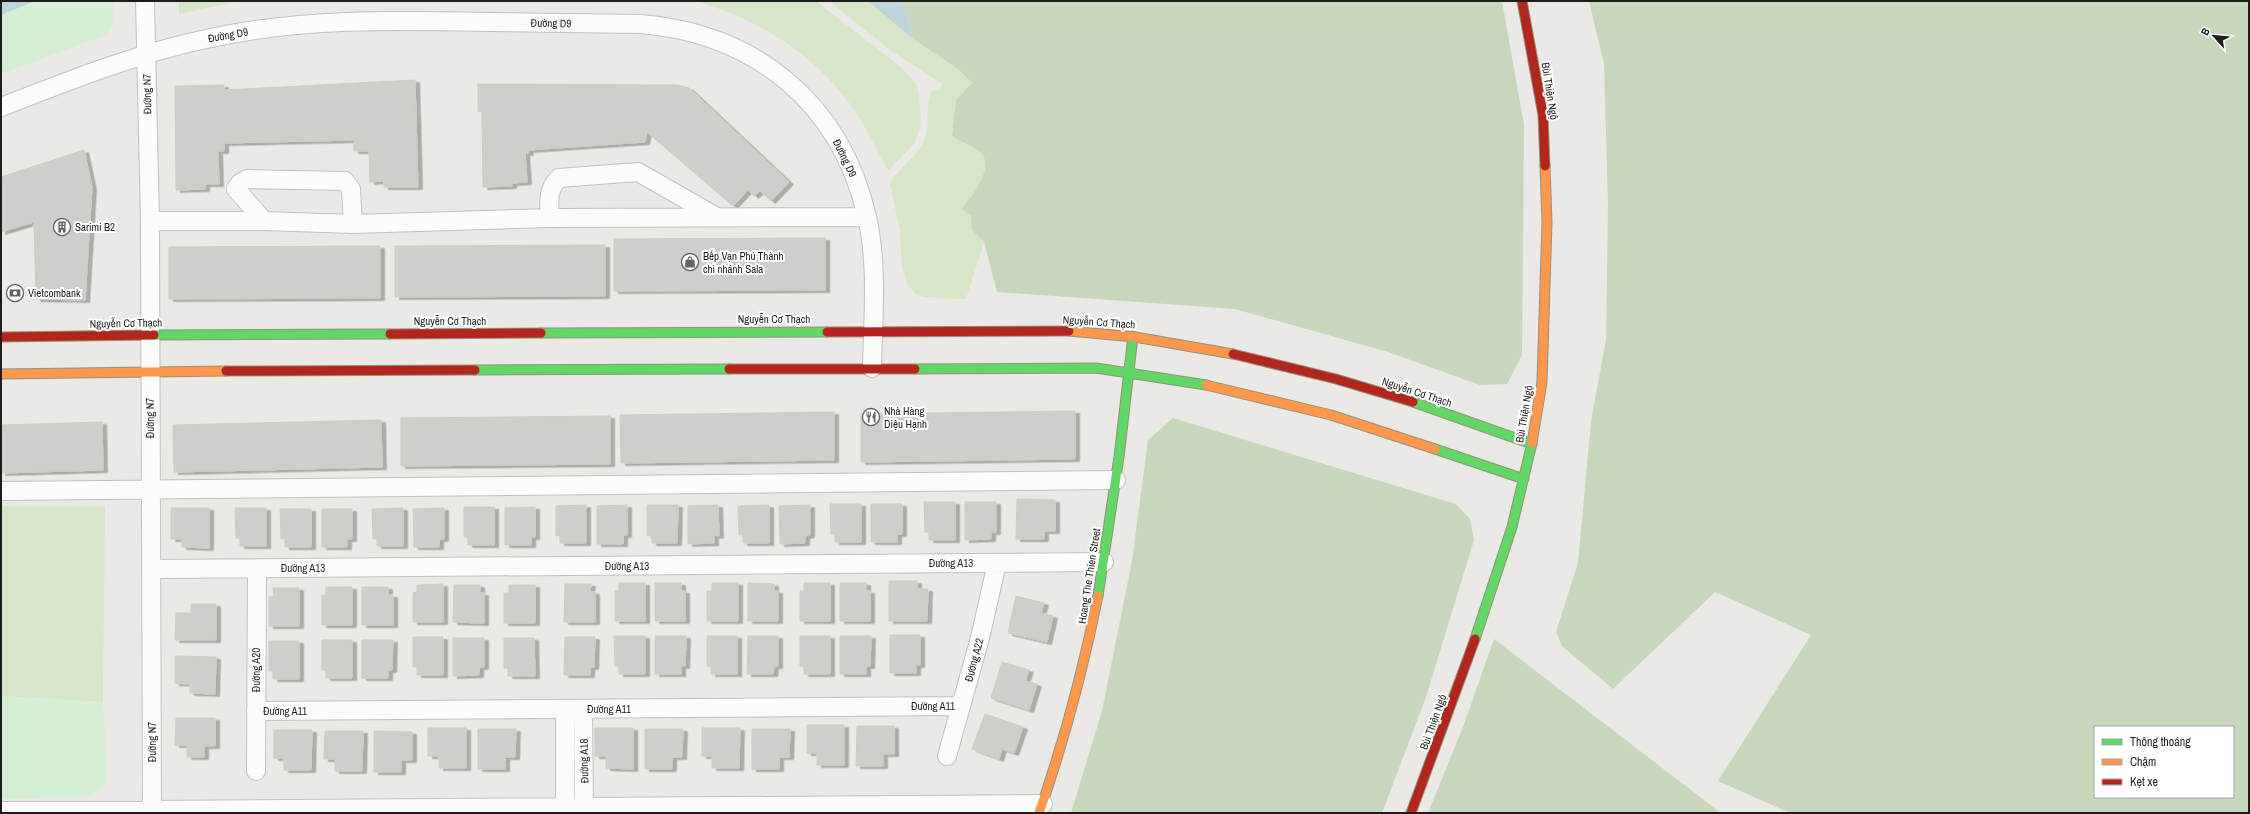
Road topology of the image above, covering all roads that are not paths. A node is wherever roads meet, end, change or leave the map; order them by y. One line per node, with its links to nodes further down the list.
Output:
1 (145, 1): 3 (street, Đường N7)
2 (1522, 1): 19 (main road, Bùi Thiện Ngộ)
3 (146, 54): 4 (street, Đường D9); 6 (street, Đường D9); 8 (street, Đường N7)
4 (1, 107)
5 (715, 216): 6 (street); 7 (street); 7 (street)
6 (867, 217): 11 (street, Đường D9)
7 (550, 218): 10 (street)
8 (150, 221): 9 (street); 12 (street, Đường N7)
9 (264, 221): 10 (street); 10 (street)
10 (354, 224)
11 (873, 331): 12 (main road, Nguyễn Cơ Thạch); 13 (main road, Nguyễn Cơ Thạch); 15 (street, Đường D9)
12 (150, 335): 14 (main road, Nguyễn Cơ Thạch); 17 (street, Đường N7)
13 (1133, 336): 16 (main road, Hoang The Thien Street); 19 (main road, Nguyễn Cơ Thạch)
14 (1, 337)
15 (872, 368): 16 (main road); 17 (main road)
16 (1129, 372): 20 (main road); 21 (main road, Hoang The Thien Street)
17 (150, 373): 18 (main road); 22 (street, Đường N7)
18 (1, 374)
19 (1532, 444): 20 (main road, Bùi Thiện Ngộ)
20 (1524, 479): 39 (main road, Bùi Thiện Ngộ)
21 (1116, 480): 22 (street); 24 (main road, Hoang The Thien Street)
22 (151, 490): 23 (street); 27 (street, Đường N7)
23 (1, 491)
24 (1104, 562): 25 (street, Đường A13); 34 (main road, Hoang The Thien Street)
25 (997, 563): 26 (street, Đường A13); 28 (street, Đường A22)
26 (256, 568): 27 (street, Đường A13); 31 (street, Đường A20)
27 (151, 569): 38 (street, Đường N7)
28 (961, 706): 30 (street, Đường A11); 32 (street, Đường A22)
29 (565, 709): 30 (street, Đường A11); 31 (street, Đường A11); 35 (street, Đường A18)
30 (583, 709): 36 (street, Đường A18)
31 (256, 711): 33 (street, Đường A20)
32 (947, 756)
33 (256, 771)
34 (1041, 808): 36 (street)
35 (565, 810): 36 (street); 38 (street)
36 (584, 810)
37 (1, 811): 38 (street)
38 (152, 812)
39 (1411, 813)

